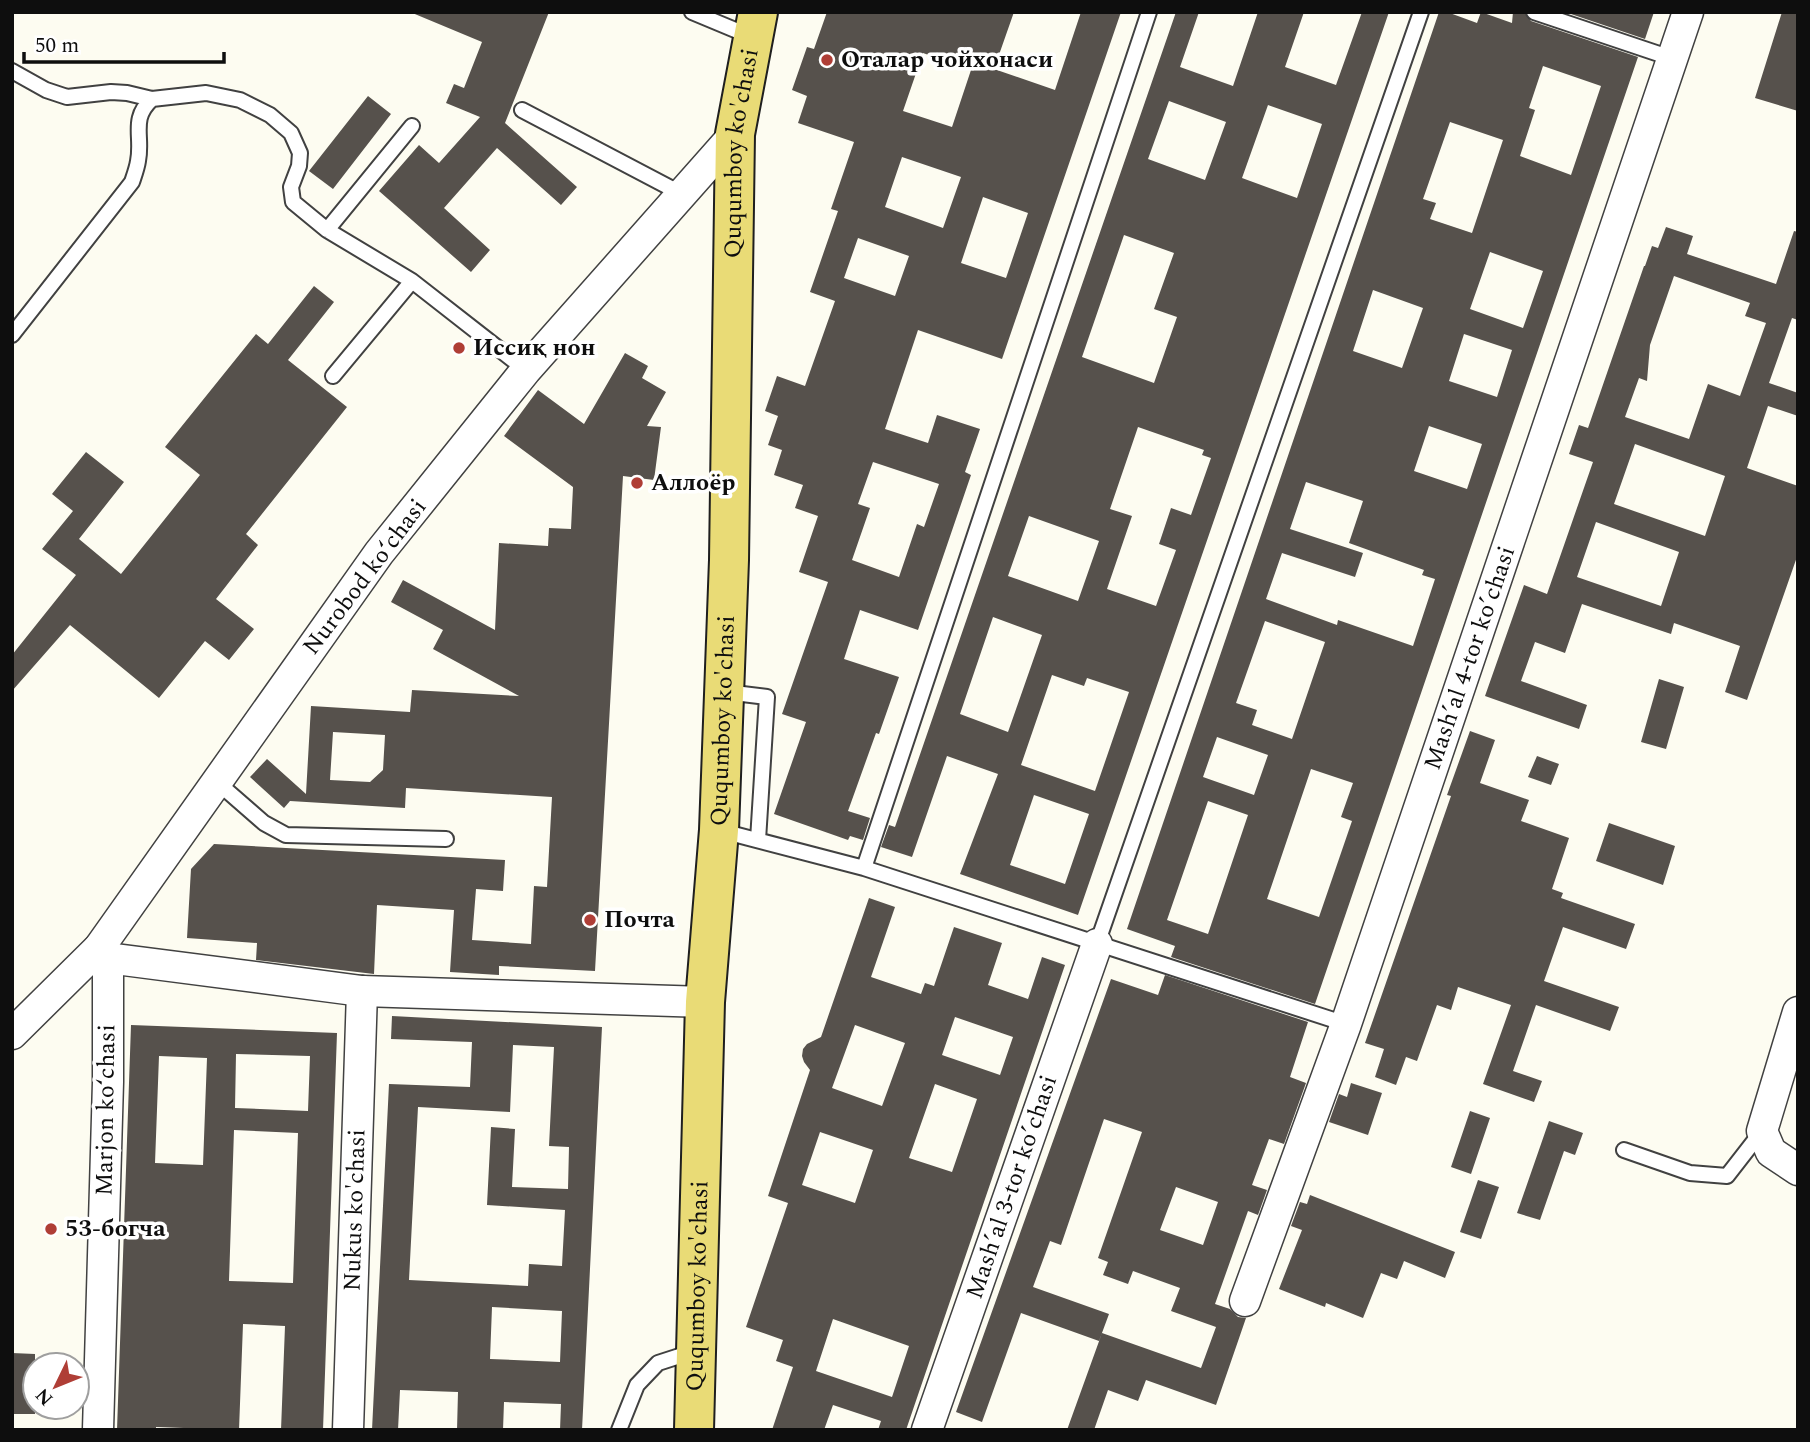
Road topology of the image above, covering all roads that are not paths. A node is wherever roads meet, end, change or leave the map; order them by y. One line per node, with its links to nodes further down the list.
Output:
1 (692, 12): 6 (lane)
2 (1149, 12): 24 (lane)
3 (1421, 12): 25 (lane)
4 (1534, 12): 7 (lane)
5 (1688, 12): 7 (street, Mashʼal 4-tor koʼchasi)
6 (755, 25): 12 (main road, Ququmboy ko'chasi)
7 (1674, 59): 30 (street, Mashʼal 4-tor koʼchasi)
8 (12, 71): 9 (lane)
9 (152, 99): 14 (lane); 16 (lane)
10 (522, 110): 13 (lane)
11 (412, 126): 14 (lane)
12 (736, 134): 13 (street, Nurobod koʻchasi); 19 (main road, Ququmboy ko'chasi)
13 (682, 194): 17 (street, Nurobod koʻchasi)
14 (327, 230): 15 (lane)
15 (412, 281): 17 (lane); 18 (lane)
16 (12, 335)
17 (526, 370): 20 (street, Nurobod koʻchasi)
18 (333, 376)
19 (724, 692): 21 (main road, Ququmboy ko'chasi); 23 (lane)
20 (217, 782): 22 (lane); 26 (street, Nurobod koʻchasi)
21 (719, 830): 23 (lane); 28 (main road, Ququmboy ko'chasi)
22 (446, 839)
23 (758, 840): 24 (lane)
24 (864, 868): 25 (lane)
25 (1097, 944): 30 (lane); 37 (street, Mashʼal 3-tor koʼchasi)
26 (103, 953): 27 (street); 31 (street, Nurobod koʻchasi); 38 (street, Marjon koʻchasi)
27 (362, 991): 28 (street); 39 (street, Nukus ko'chasi)
28 (705, 1002): 36 (main road, Ququmboy ko'chasi)
29 (1798, 1012): 32 (street)
30 (1346, 1024): 35 (street, Mashʼal 4-tor koʼchasi)
31 (12, 1034)
32 (1762, 1131): 33 (lane); 34 (street)
33 (1624, 1150)
34 (1798, 1170)
35 (1245, 1301)
36 (696, 1351): 40 (lane); 41 (main road, Ququmboy ko'chasi)
37 (934, 1428)
38 (98, 1430)
39 (348, 1430)
40 (619, 1430)
41 (694, 1430)

